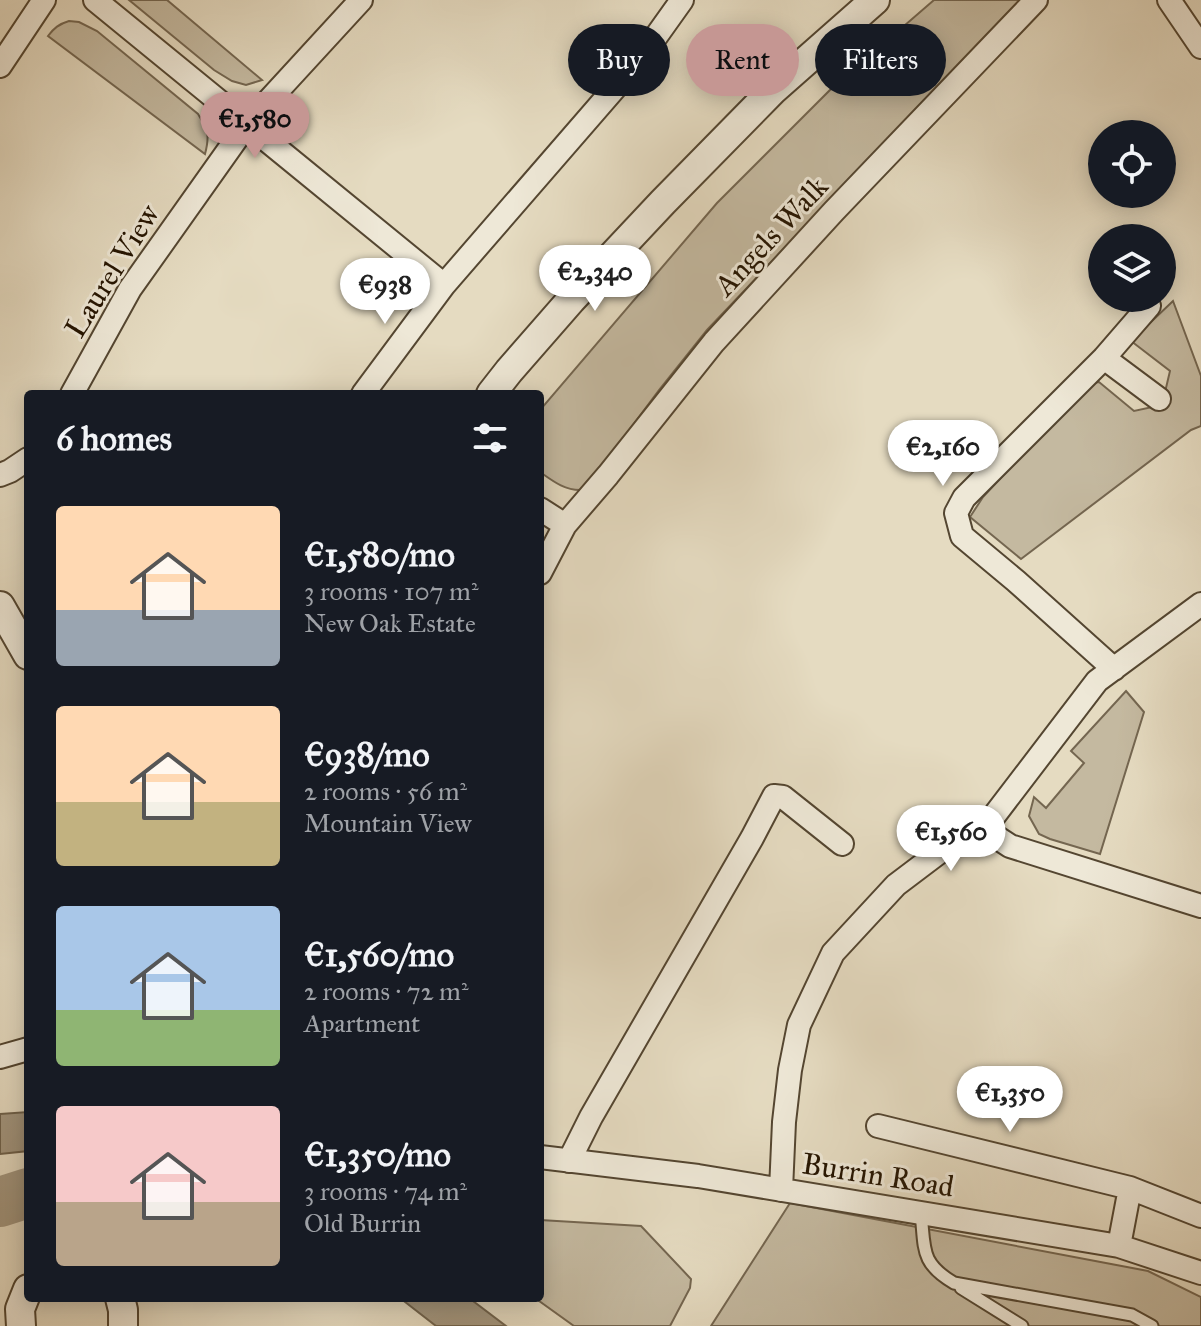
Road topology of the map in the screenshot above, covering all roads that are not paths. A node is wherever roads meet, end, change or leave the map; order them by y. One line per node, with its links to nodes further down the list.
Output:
1 (44, 0): 9 (street)
2 (95, 0): 10 (street)
3 (361, 0): 10 (street, Laurel View)
4 (682, 0): 11 (street)
5 (875, 0): 16 (street)
6 (1036, 0): 21 (street, Angels Walk)
7 (1169, 0): 8 (street)
8 (1201, 47)
9 (0, 66)
10 (247, 124): 11 (street); 14 (street, Laurel View)
11 (444, 285): 15 (street)
12 (1144, 312): 13 (street)
13 (1104, 358): 17 (street); 26 (street)
14 (74, 390)
15 (366, 390)
16 (494, 390)
17 (1159, 399)
18 (24, 462): 19 (street)
19 (0, 475)
20 (544, 512): 21 (street)
21 (565, 525): 22 (street, Angels Walk)
22 (544, 565)
23 (1201, 604): 26 (street)
24 (0, 606): 25 (street)
25 (24, 648)
26 (1114, 669): 27 (street)
27 (984, 829): 29 (street); 36 (street)
28 (842, 844): 34 (street)
29 (1201, 906)
30 (24, 1050): 31 (street)
31 (0, 1057)
32 (878, 1126): 35 (street)
33 (544, 1158): 34 (street, Burrin Road)
34 (569, 1161): 36 (street, Burrin Road)
35 (1130, 1188): 38 (street); 39 (street)
36 (781, 1190): 37 (street, Burrin Road)
37 (921, 1213): 39 (street, Burrin Road); 41 (lane)
38 (1201, 1216)
39 (1119, 1246): 40 (street, Burrin Road)
40 (1201, 1273)
41 (954, 1283): 46 (lane); 47 (lane)
42 (24, 1299): 44 (street)
43 (121, 1302): 45 (street)
44 (21, 1326)
45 (123, 1326)
46 (1022, 1326)
47 (1152, 1326)

